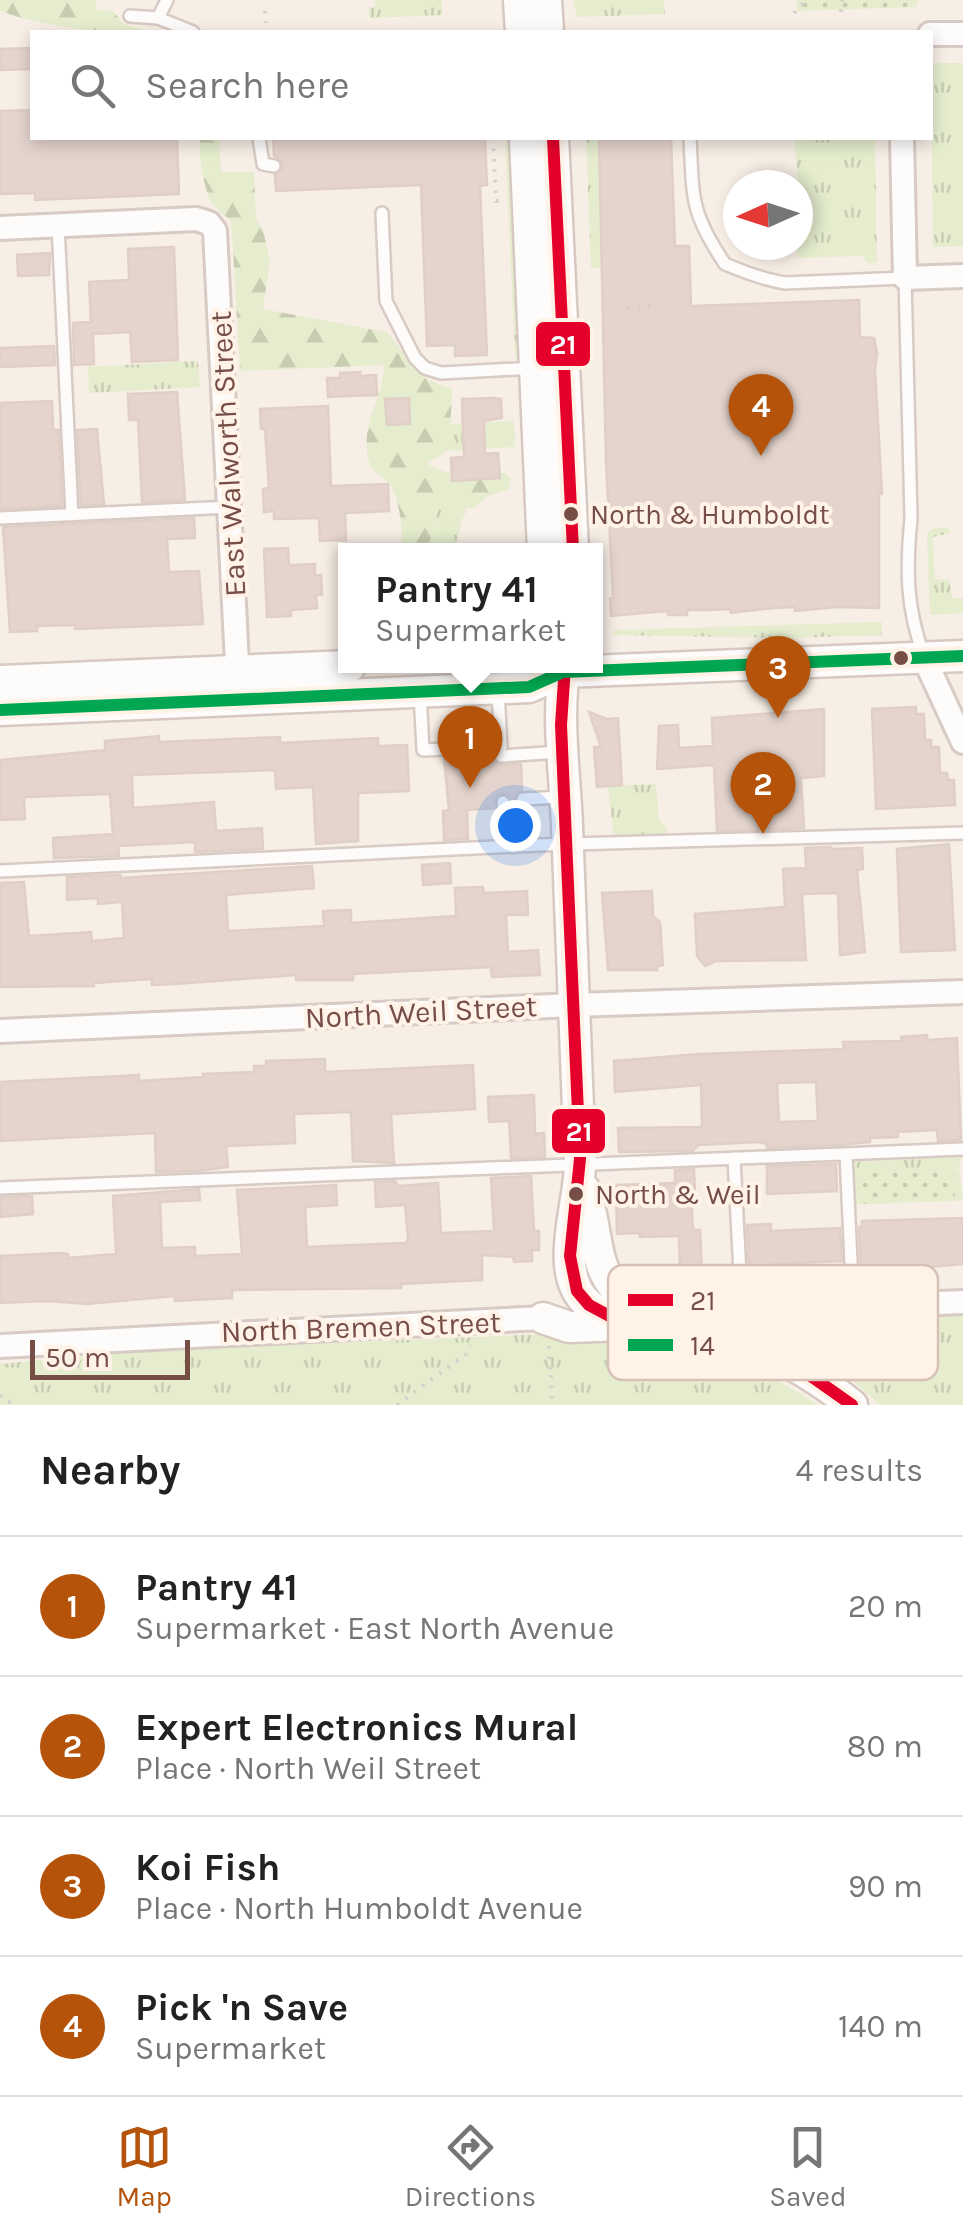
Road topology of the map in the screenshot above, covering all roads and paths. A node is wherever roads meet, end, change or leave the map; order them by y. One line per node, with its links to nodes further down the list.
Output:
1 (167, 0): 10 (lane)
2 (520, 0): 13 (main road)
3 (546, 0): 14 (main road)
4 (806, 0): 8 (path)
5 (842, 0): 7 (path)
6 (265, 10): 11 (path)
7 (841, 12)
8 (794, 13)
9 (130, 16): 10 (lane)
10 (158, 18): 12 (lane)
11 (266, 23)
12 (188, 30)
13 (520, 30)
14 (548, 30)
15 (933, 34): 16 (street)
16 (963, 34)
17 (259, 140): 23 (lane)
18 (493, 140): 24 (path)
19 (525, 140): 30 (main road)
20 (552, 140): 30 (main road)
21 (690, 140): 29 (lane)
22 (902, 140): 29 (street)
23 (274, 166)
24 (505, 201)
25 (382, 213): 33 (lane)
26 (58, 225): 27 (street); 34 (street, East Walworth Street); 35 (lane)
27 (0, 228)
28 (963, 276): 29 (street)
29 (905, 278): 40 (lane)
30 (545, 281): 33 (main road); 38 (main road)
31 (658, 305): 32 (path)
32 (626, 308)
33 (535, 368): 37 (main road)
34 (230, 508): 35 (lane); 43 (street, East Walworth Street)
35 (72, 515): 36 (lane)
36 (0, 518)
37 (543, 543)
38 (571, 543)
39 (963, 656): 40 (main road)
40 (924, 658): 42 (main road); 51 (street)
41 (338, 666): 43 (main road)
42 (603, 666)
43 (238, 670): 46 (main road); 49 (street, East Walworth Street)
44 (551, 673): 47 (main road)
45 (560, 673): 53 (main road)
46 (0, 681)
47 (498, 688): 48 (main road); 53 (lane)
48 (420, 692): 49 (main road); 52 (lane)
49 (239, 701): 50 (main road)
50 (0, 710)
51 (963, 742)
52 (444, 749)
53 (564, 752): 54 (main road)
54 (566, 797): 55 (lane); 59 (main road)
55 (523, 799)
56 (503, 802): 58 (lane)
57 (963, 833): 59 (lane)
58 (513, 846): 59 (lane); 60 (lane)
59 (568, 846): 62 (main road)
60 (0, 871)
61 (963, 992): 62 (street, North Weil Street)
62 (574, 1005): 63 (street, North Weil Street); 67 (main road)
63 (0, 1031)
64 (963, 1149): 65 (lane)
65 (846, 1154): 66 (lane); 70 (lane)
66 (734, 1158): 67 (lane); 69 (lane)
67 (581, 1170): 68 (lane); 71 (main road); 72 (main road)
68 (0, 1188)
69 (740, 1265)
70 (851, 1265)
71 (608, 1281)
72 (578, 1292): 75 (main road); 77 (main road)
73 (963, 1302): 74 (street)
74 (938, 1303)
75 (608, 1315)
76 (608, 1325): 77 (main road)
77 (546, 1330): 78 (street, North Bremen Street); 84 (path)
78 (0, 1346)
79 (470, 1346): 83 (path)
80 (817, 1380): 85 (main road)
81 (0, 1395): 82 (path)
82 (12, 1405)
83 (396, 1405)
84 (552, 1405)
85 (852, 1405)

